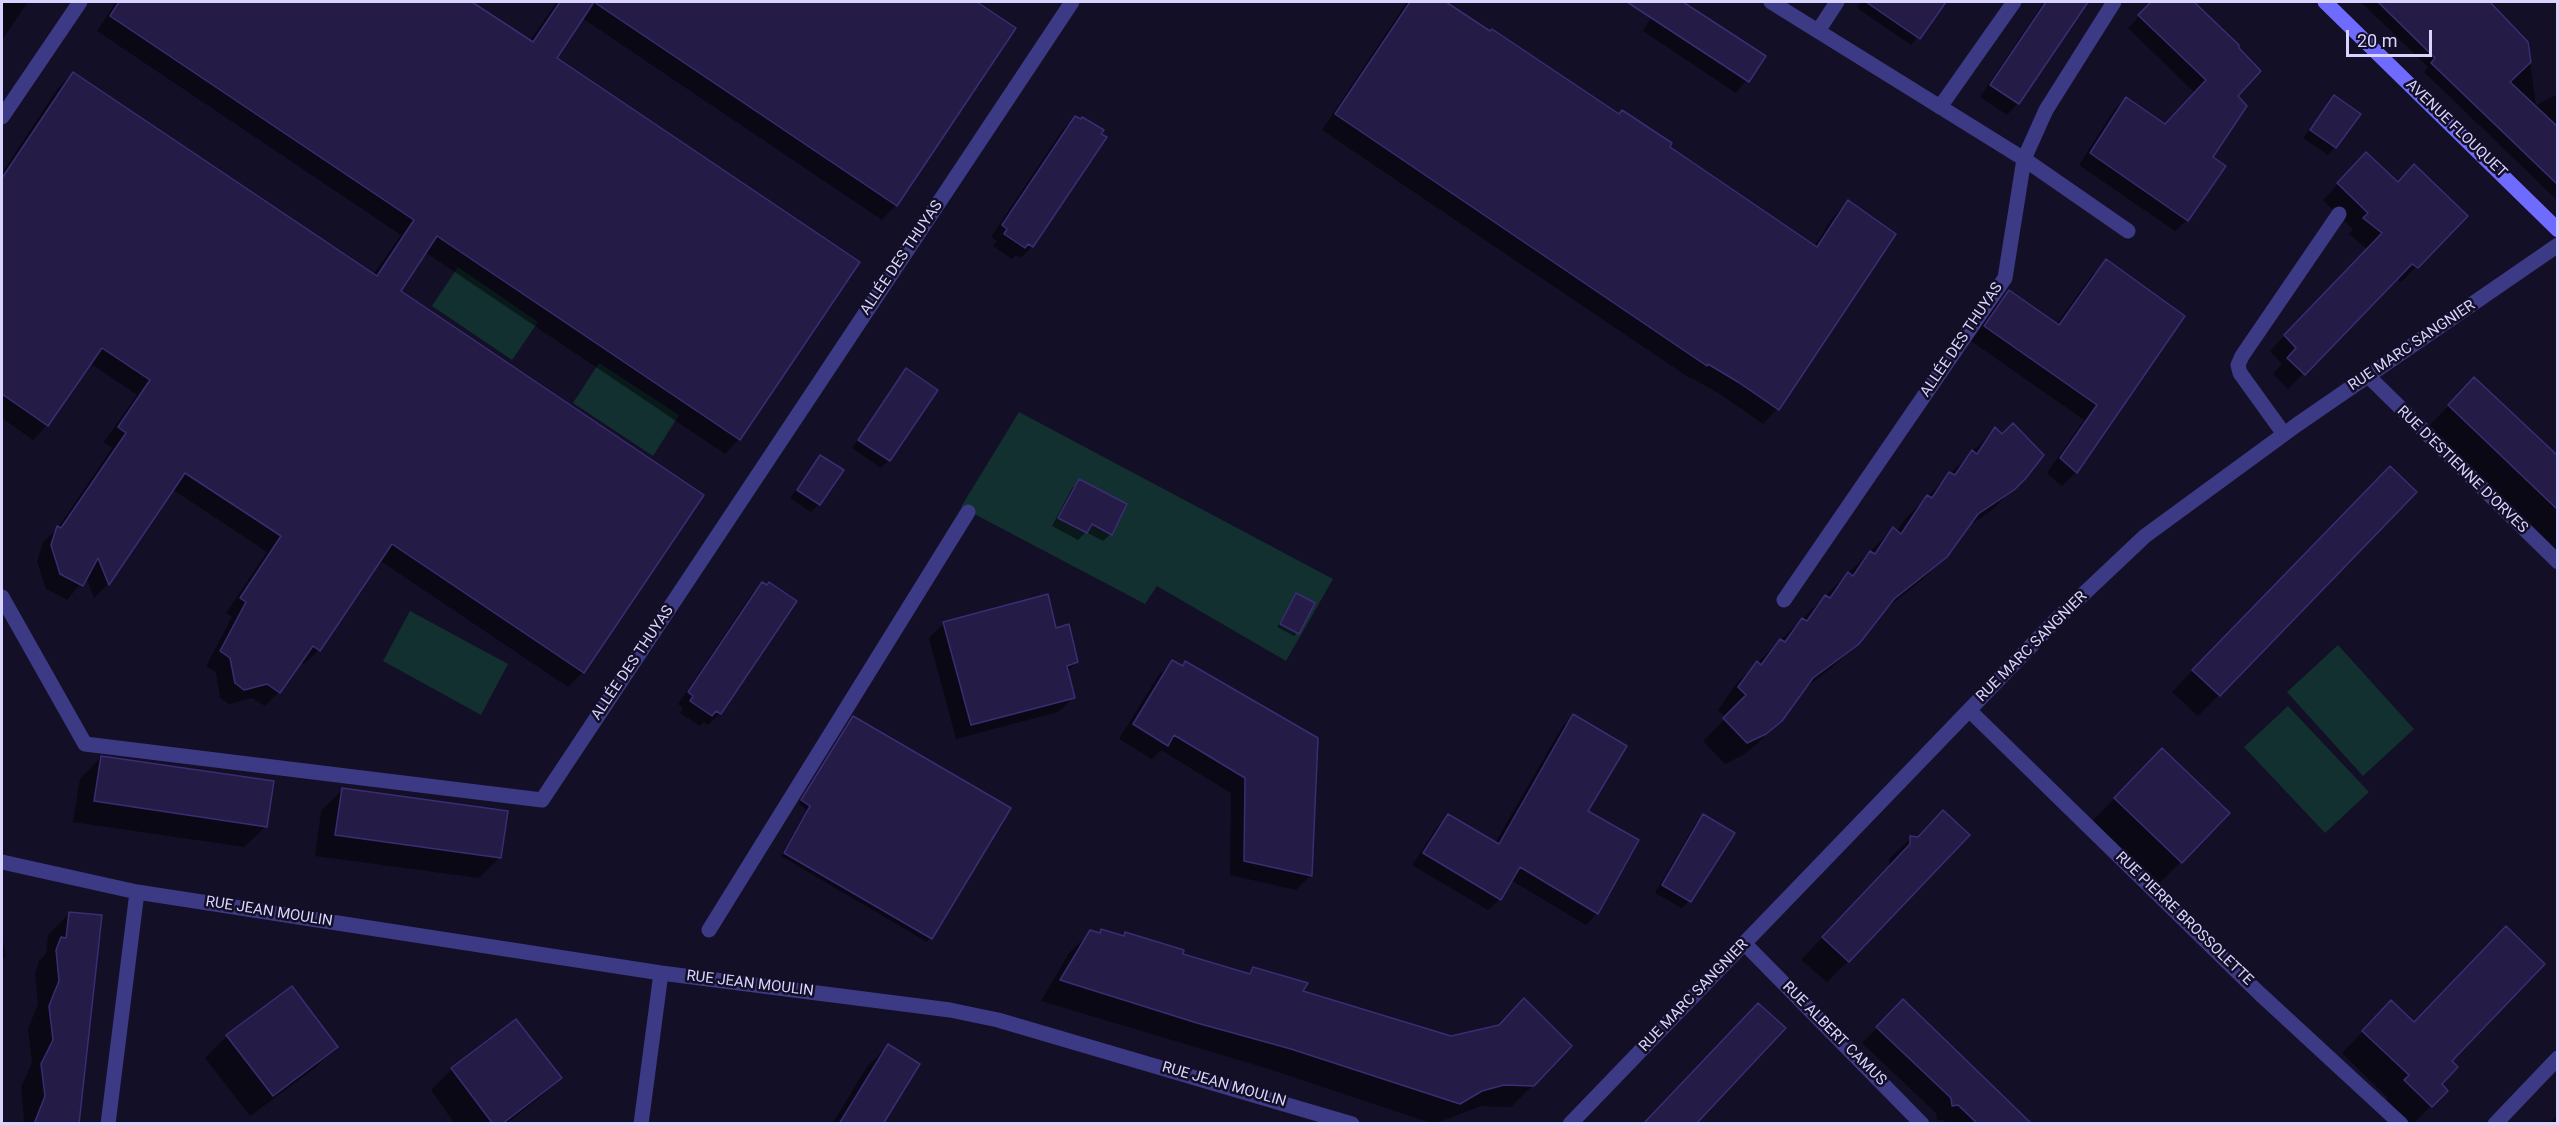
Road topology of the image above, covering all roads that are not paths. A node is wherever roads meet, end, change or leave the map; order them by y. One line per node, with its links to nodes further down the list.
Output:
1 (80, 2): 10 (street)
2 (1072, 2): 20 (street, ALLÉE DES THUYAS)
3 (1771, 2): 8 (street)
4 (1837, 2): 8 (street)
5 (2014, 2): 9 (street)
6 (2114, 2): 11 (street, ALLÉE DES THUYAS)
7 (2325, 2): 13 (main road, AVENUE FLOUQUET)
8 (1818, 31): 9 (street)
9 (1940, 107): 11 (street)
10 (2, 117)
11 (2024, 159): 14 (street); 21 (street, ALLÉE DES THUYAS)
12 (2339, 214): 17 (street)
13 (2558, 230)
14 (2128, 231)
15 (2558, 245): 16 (street, RUE MARC SANGNIER)
16 (2368, 376): 17 (street, RUE MARC SANGNIER); 19 (street, RUE D'ESTIENNE D'ORVES)
17 (2284, 434): 22 (street, RUE MARC SANGNIER)
18 (968, 512): 25 (street)
19 (2558, 562)
20 (2, 597)
21 (1784, 600)
22 (1969, 711): 26 (street, RUE MARC SANGNIER); 34 (street, RUE PIERRE BROSSOLETTE)
23 (2, 862): 24 (street, RUE JEAN MOULIN)
24 (137, 892): 27 (street, RUE JEAN MOULIN); 29 (street)
25 (709, 930)
26 (1745, 945): 32 (street, RUE MARC SANGNIER); 33 (street, RUE ALBERT CAMUS)
27 (662, 973): 30 (street); 31 (street, RUE JEAN MOULIN)
28 (2558, 1059): 35 (street)
29 (108, 1124)
30 (641, 1124)
31 (1352, 1124)
32 (1570, 1124)
33 (1922, 1124)
34 (2401, 1124)
35 (2495, 1124)

